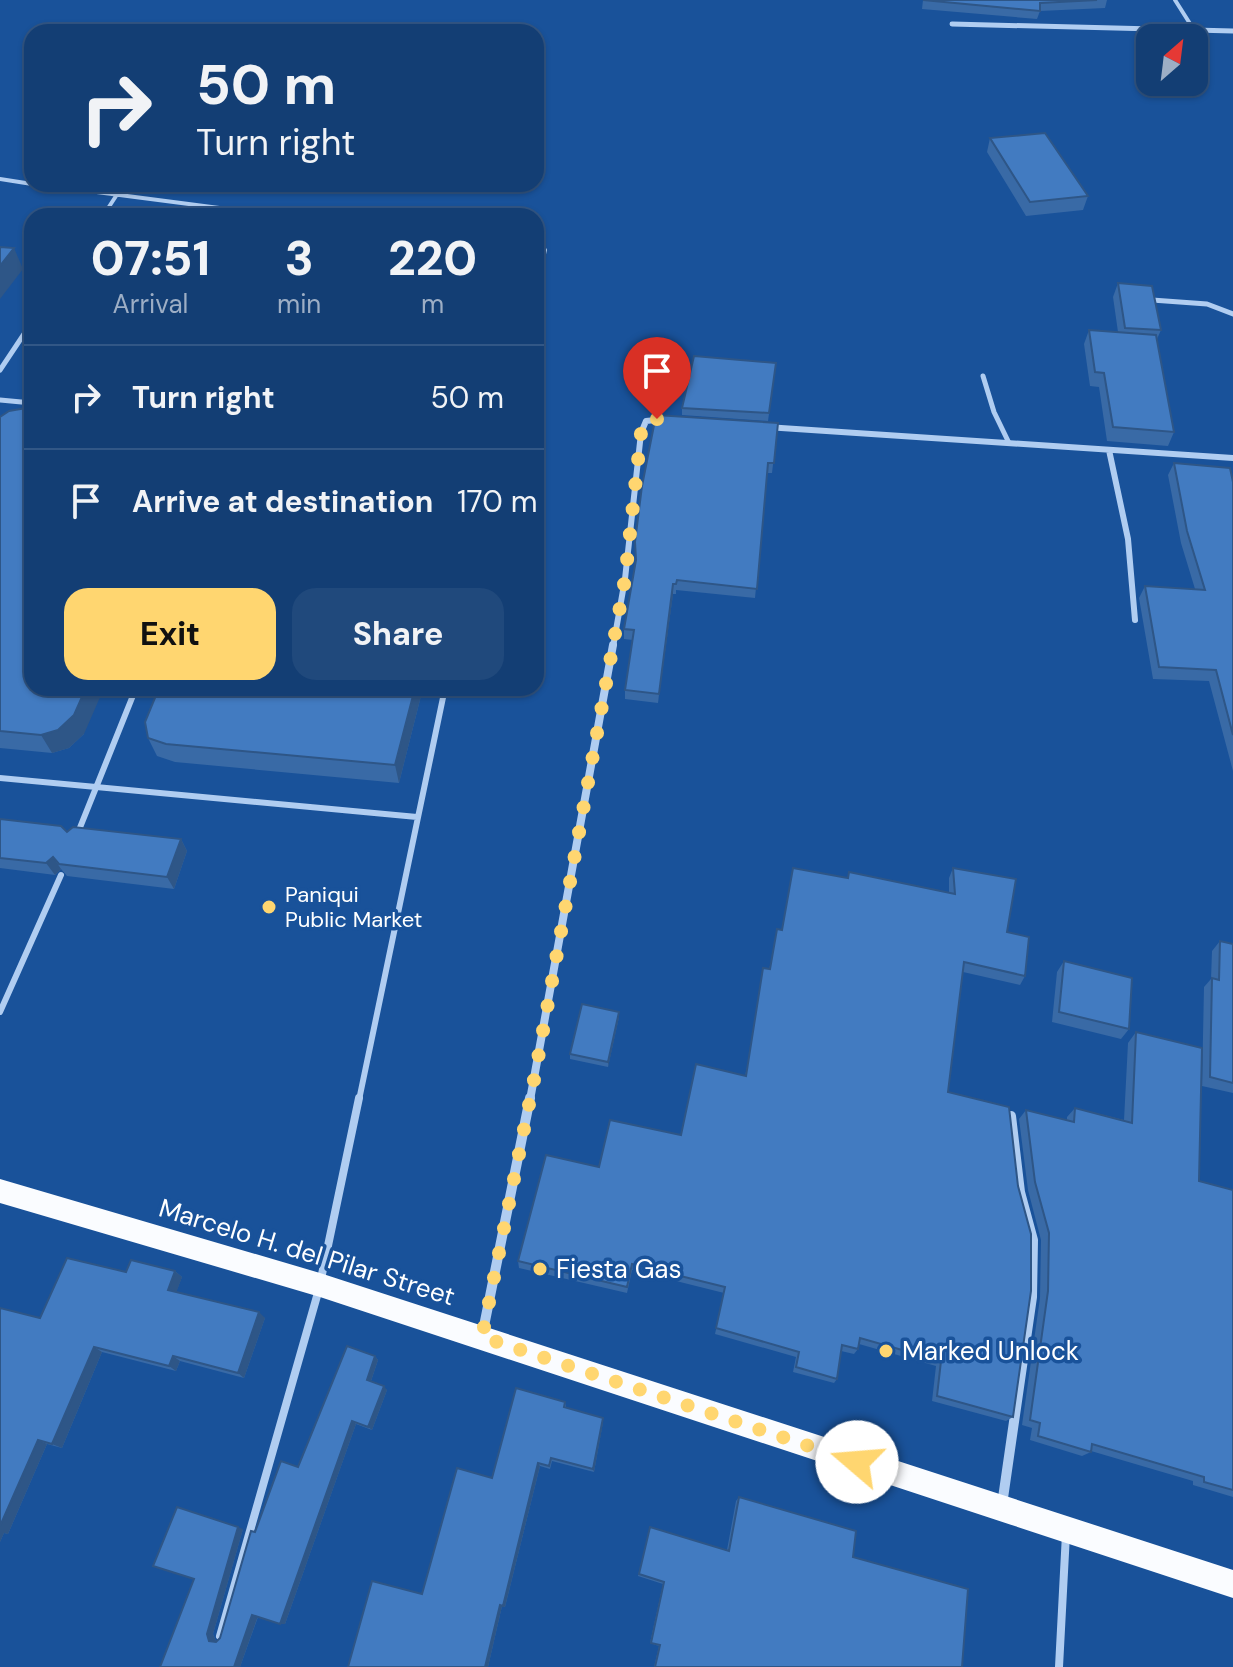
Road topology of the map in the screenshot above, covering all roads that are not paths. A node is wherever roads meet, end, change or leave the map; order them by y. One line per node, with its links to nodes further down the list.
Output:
1 (1175, 0): 3 (lane)
2 (952, 24): 4 (street)
3 (1190, 24)
4 (1136, 29)
5 (1208, 30): 6 (street)
6 (1233, 31)
7 (0, 179): 8 (lane)
8 (24, 183)
9 (89, 192): 10 (lane)
10 (116, 196): 11 (lane); 12 (lane)
11 (108, 208)
12 (215, 208)
13 (1152, 300): 14 (lane)
14 (1233, 314)
15 (24, 334): 16 (lane)
16 (0, 370)
17 (983, 376): 22 (lane)
18 (0, 400): 19 (lane)
19 (24, 402)
20 (671, 420): 37 (street)
21 (759, 427): 22 (street)
22 (1009, 443): 23 (street)
23 (1109, 450): 24 (street); 25 (street)
24 (1233, 458)
25 (1135, 620)
26 (133, 696): 29 (lane)
27 (443, 696): 30 (lane)
28 (0, 778): 29 (lane)
29 (97, 786): 30 (lane); 31 (lane)
30 (417, 817): 36 (lane)
31 (75, 838)
32 (61, 875): 33 (lane)
33 (0, 1012)
34 (1011, 1116): 38 (street)
35 (0, 1191): 36 (main road, Marcelo H. del Pilar Street)
36 (320, 1285): 37 (main road, Marcelo H. del Pilar Street); 41 (lane)
37 (482, 1337): 38 (main road, Marcelo H. del Pilar Street)
38 (1001, 1509): 39 (main road, Marcelo H. del Pilar Street)
39 (1066, 1531): 40 (main road, Marcelo H. del Pilar Street); 42 (lane)
40 (1233, 1584)
41 (220, 1636)
42 (1059, 1667)

